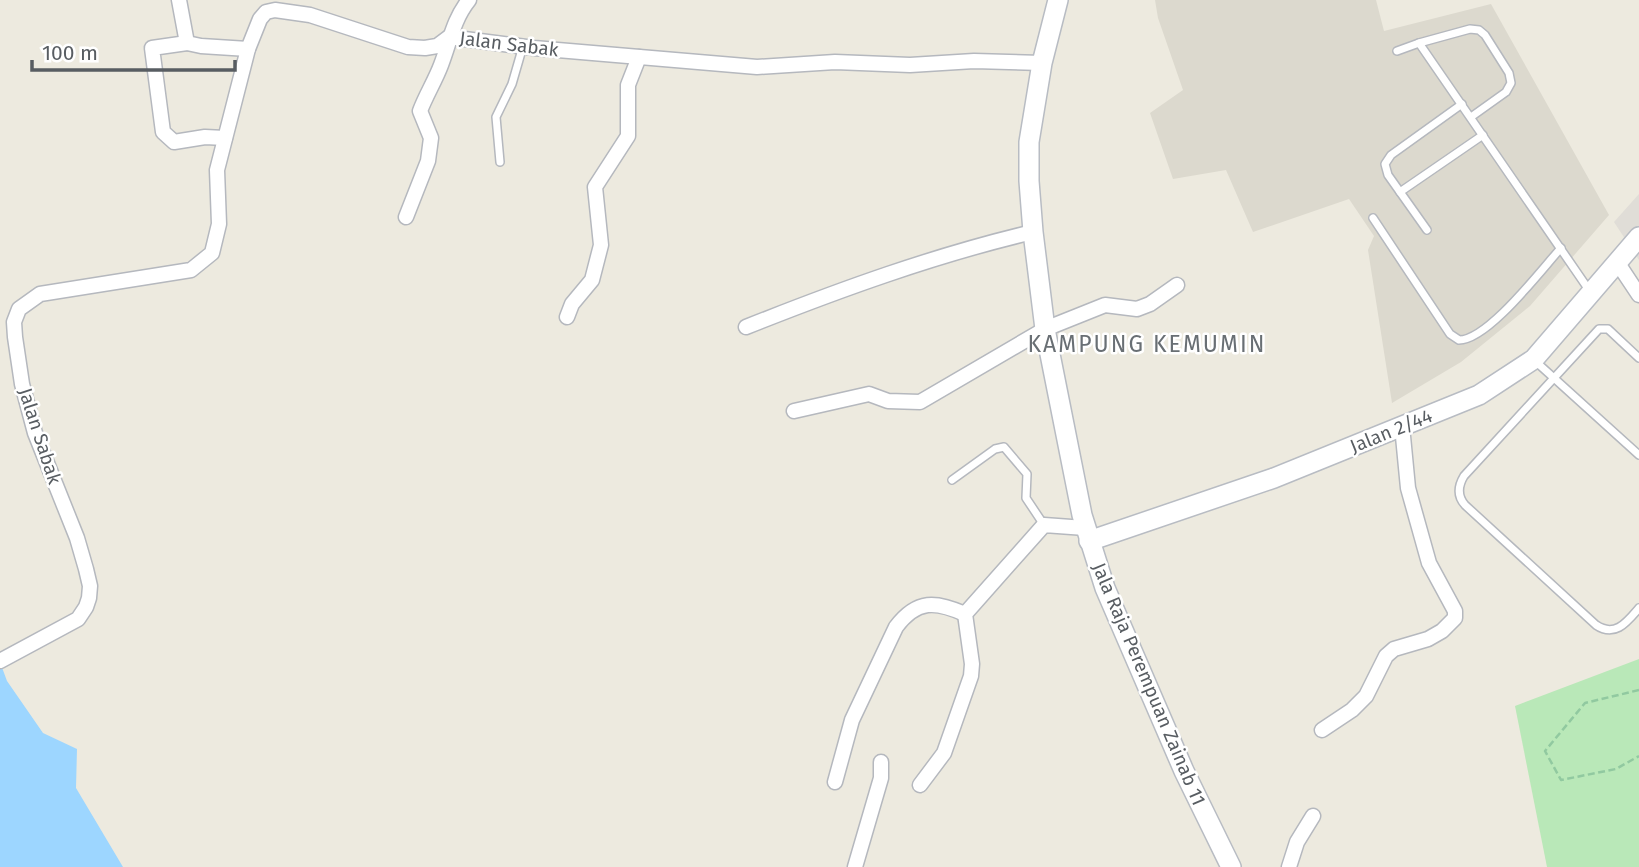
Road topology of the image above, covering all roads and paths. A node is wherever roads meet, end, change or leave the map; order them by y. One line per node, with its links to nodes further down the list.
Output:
1 (179, 0): 5 (street)
2 (469, 0): 4 (street)
3 (1058, 0): 11 (main road, Jala Raja Perempuan Zainab 11)
4 (449, 37): 7 (street, Jalan Sabak); 8 (street, Jalan Sabak); 18 (street)
5 (187, 43): 8 (street); 15 (street)
6 (1419, 43): 9 (lane); 12 (lane); 13 (lane)
7 (523, 46): 10 (street, Jalan Sabak); 16 (lane)
8 (248, 49): 15 (street, Jalan Sabak)
9 (1397, 51)
10 (639, 57): 11 (street, Jalan Sabak); 28 (street)
11 (1042, 63): 21 (main road, Jala Raja Perempuan Zainab 11)
12 (1462, 104): 13 (lane); 17 (lane)
13 (1471, 117): 14 (lane)
14 (1483, 135): 17 (lane); 23 (lane)
15 (225, 138): 42 (street, Jalan Sabak)
16 (500, 162)
17 (1400, 192): 20 (lane)
18 (406, 217)
19 (1373, 218): 23 (lane)
20 (1427, 229)
21 (1033, 232): 29 (street); 30 (main road, Jala Raja Perempuan Zainab 11)
22 (1639, 237): 24 (main road, Jalan 2/44)
23 (1561, 248): 26 (lane)
24 (1617, 262): 26 (main road, Jalan 2/44); 27 (street)
25 (1177, 285): 30 (street)
26 (1591, 293): 32 (main road, Jalan 2/44)
27 (1639, 295)
28 (568, 317)
29 (746, 327)
30 (1045, 329): 34 (street); 39 (main road, Jala Raja Perempuan Zainab 11)
31 (1639, 358): 33 (lane)
32 (1534, 359): 33 (lane); 35 (main road, Jalan 2/44)
33 (1555, 379): 36 (lane); 40 (lane)
34 (794, 411)
35 (1402, 426): 39 (main road, Jalan 2/44); 44 (street)
36 (1639, 455)
37 (952, 480): 38 (lane)
38 (1044, 525): 39 (street); 41 (street)
39 (1087, 534): 51 (main road, Jala Raja Perempuan Zainab 11)
40 (1639, 608)
41 (965, 614): 47 (street); 48 (street)
42 (2, 659)
43 (1639, 690): 45 (path)
44 (1322, 730)
45 (1639, 756)
46 (881, 762): 50 (street)
47 (835, 782)
48 (920, 785)
49 (1313, 816): 52 (street)
50 (855, 867)
51 (1231, 867)
52 (1289, 867)

